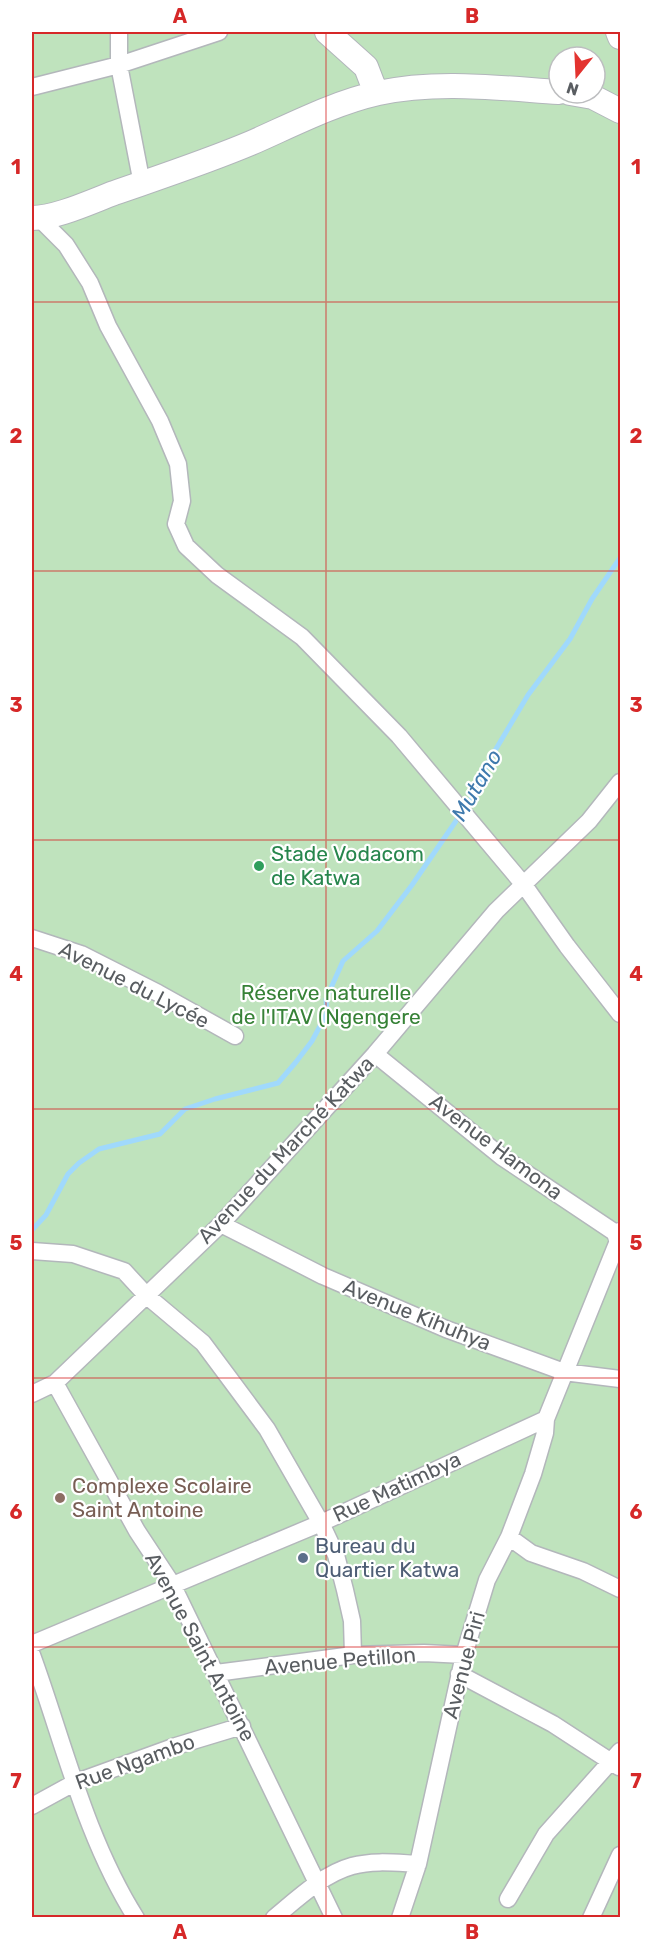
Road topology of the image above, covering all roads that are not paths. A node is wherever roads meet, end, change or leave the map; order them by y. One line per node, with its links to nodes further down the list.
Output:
1 (119, 32): 6 (street)
2 (219, 32): 6 (street)
3 (327, 32): 9 (main road)
4 (618, 32): 5 (main road)
5 (621, 37)
6 (119, 65): 7 (street); 12 (street)
7 (32, 87)
8 (547, 91): 9 (main road)
9 (376, 93): 12 (main road)
10 (607, 104): 11 (main road)
11 (621, 111)
12 (142, 184): 13 (main road)
13 (35, 218): 15 (street)
14 (621, 782): 15 (street, Avenue du Marché Katwa)
15 (524, 885): 17 (street); 19 (street, Avenue du Marché Katwa)
16 (32, 938): 18 (street, Avenue du Lycée)
17 (621, 1014)
18 (235, 1036)
19 (375, 1054): 20 (street, Avenue du Marché Katwa); 21 (street, Avenue Hamona)
20 (221, 1224): 23 (street, Avenue du Marché Katwa); 24 (street, Avenue Kihuhya)
21 (621, 1236): 24 (street)
22 (32, 1251): 23 (street)
23 (147, 1296): 26 (street, Avenue du Marché Katwa); 29 (street)
24 (564, 1372): 25 (street, Avenue Kihuhya); 28 (street)
25 (621, 1379)
26 (55, 1383): 27 (street, Avenue du Marché Katwa); 31 (street, Avenue Saint Antoine)
27 (32, 1394)
28 (546, 1419): 29 (street, Rue Matimbya); 30 (street, Avenue Piri)
29 (321, 1522): 31 (street, Rue Matimbya); 35 (street)
30 (509, 1537): 32 (street); 36 (street, Avenue Piri)
31 (172, 1584): 33 (street, Rue Matimbya); 37 (street, Avenue Saint Antoine)
32 (621, 1589)
33 (32, 1644)
34 (32, 1655): 41 (street)
35 (353, 1655): 36 (street, Avenue Petillon); 37 (street, Avenue Petillon)
36 (464, 1655): 38 (street, Avenue Piri)
37 (216, 1673): 39 (street, Avenue Saint Antoine)
38 (459, 1674): 40 (street); 44 (street, Avenue Piri)
39 (242, 1726): 41 (street, Rue Ngambo); 45 (street, Avenue Saint Antoine)
40 (618, 1760): 46 (street)
41 (74, 1783): 42 (street, Rue Ngambo); 47 (street)
42 (32, 1806)
43 (621, 1855): 51 (street)
44 (418, 1864): 45 (street); 50 (street, Avenue Piri)
45 (318, 1884): 48 (street); 49 (street, Avenue Saint Antoine)
46 (508, 1899)
47 (136, 1917)
48 (274, 1917)
49 (334, 1917)
50 (400, 1917)
51 (591, 1917)

